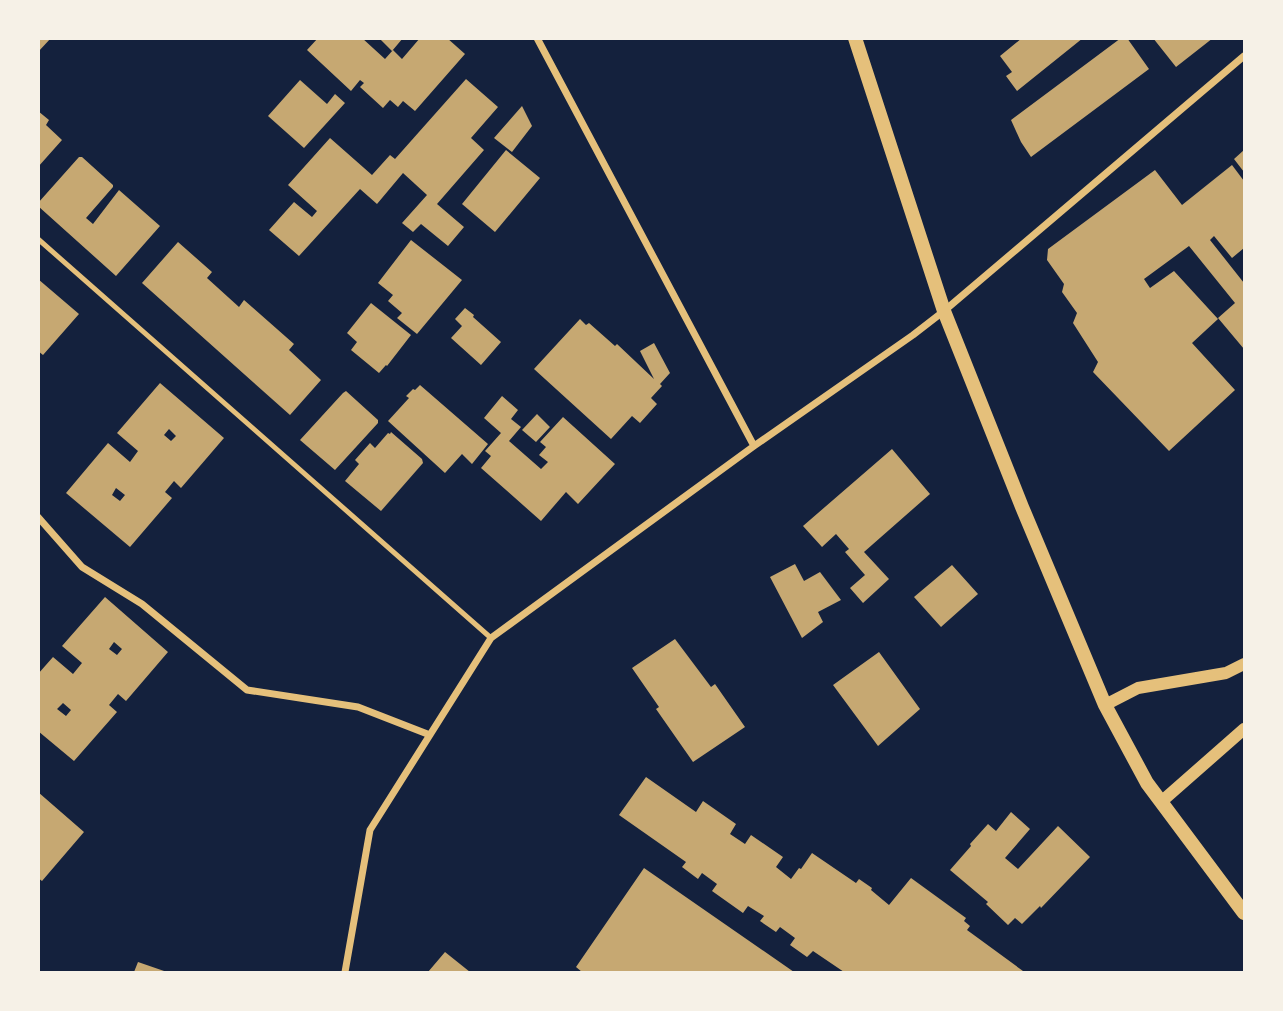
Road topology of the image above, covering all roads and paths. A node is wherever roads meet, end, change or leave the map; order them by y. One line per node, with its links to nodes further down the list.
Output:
1 (537, 38): 6 (street)
2 (855, 38): 5 (main road)
3 (1244, 56): 5 (street)
4 (38, 239): 8 (lane)
5 (944, 311): 6 (street); 10 (main road)
6 (754, 446): 8 (street)
7 (38, 517): 12 (street)
8 (491, 638): 12 (street)
9 (1244, 664): 10 (street)
10 (1105, 705): 13 (main road)
11 (1244, 729): 13 (street)
12 (430, 735): 15 (street)
13 (1161, 802): 14 (main road)
14 (1244, 913)
15 (345, 972)

